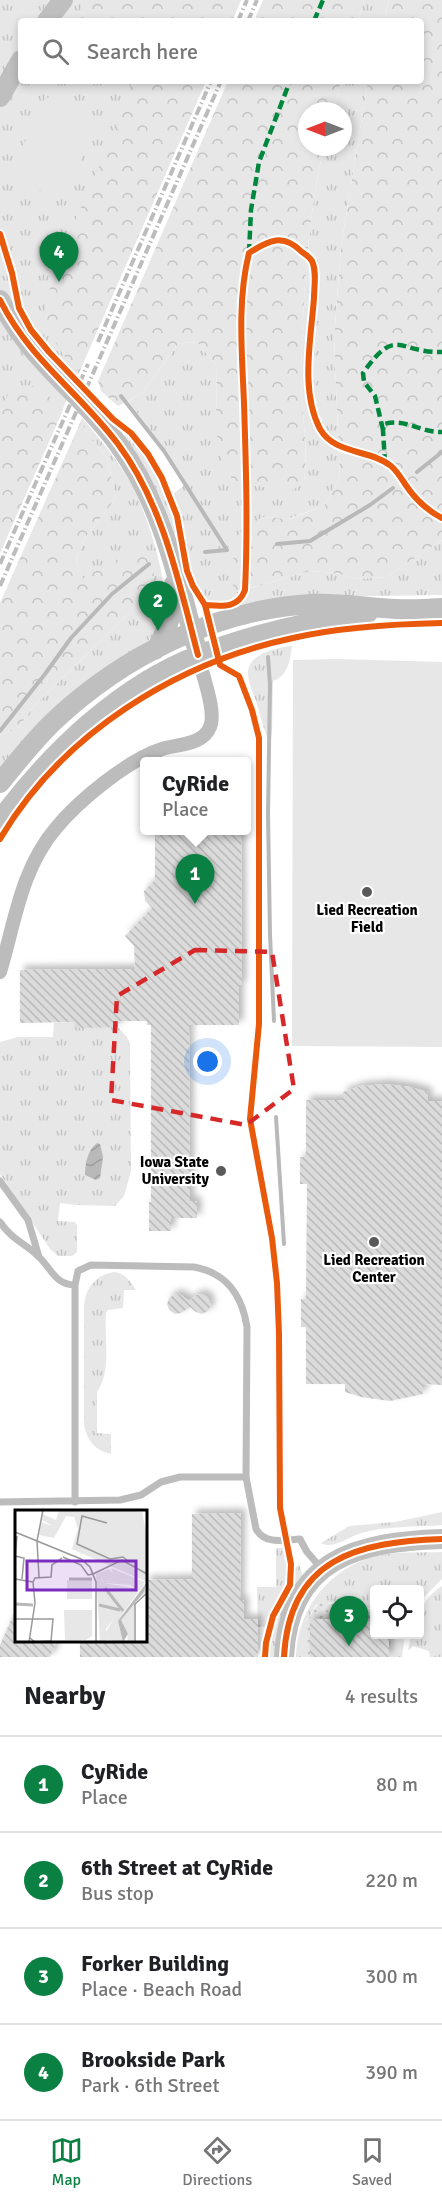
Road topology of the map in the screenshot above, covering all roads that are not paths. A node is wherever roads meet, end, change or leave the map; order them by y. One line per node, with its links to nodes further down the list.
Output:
1 (63, 0): 2 (main road)
2 (49, 18)
3 (18, 65): 4 (main road)
4 (0, 97)
5 (0, 300): 6 (main road)
6 (173, 565): 9 (main road); 10 (main road)
7 (442, 608): 8 (main road)
8 (397, 609): 9 (main road); 11 (main road)
9 (192, 631): 10 (main road); 11 (main road)
10 (155, 650): 14 (main road)
11 (198, 655): 12 (street); 15 (main road)
12 (145, 757)
13 (140, 759): 16 (street)
14 (0, 783)
15 (0, 820)
16 (0, 972)
17 (0, 1181): 19 (lane)
18 (0, 1222): 19 (lane)
19 (39, 1257): 20 (lane)
20 (75, 1285): 21 (lane); 23 (lane)
21 (246, 1477): 23 (lane); 25 (lane)
22 (0, 1502): 23 (lane)
23 (75, 1502)
24 (442, 1539): 25 (main road)
25 (321, 1569): 26 (main road)
26 (284, 1657)

